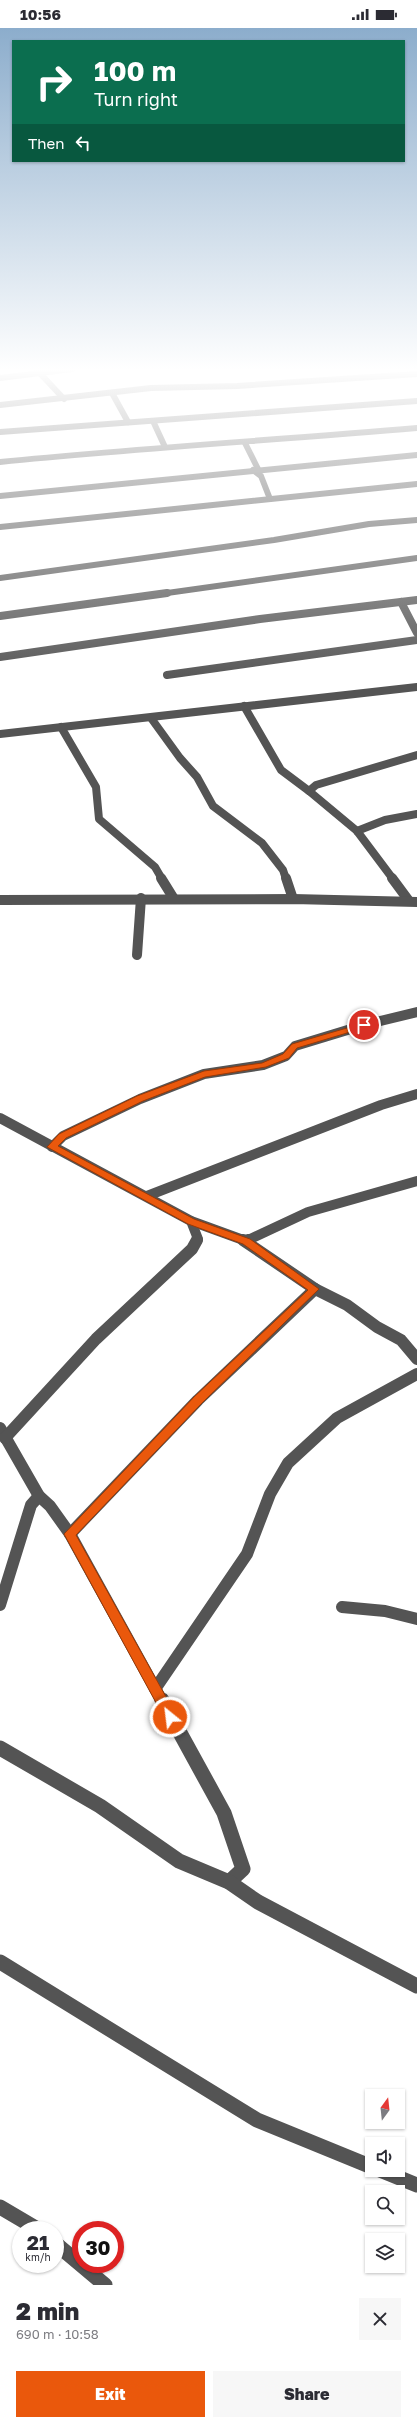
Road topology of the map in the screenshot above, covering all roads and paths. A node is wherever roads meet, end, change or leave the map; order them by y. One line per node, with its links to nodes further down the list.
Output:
1 (213, 474): 4 (street)
2 (260, 474): 5 (street)
3 (417, 484): 5 (street)
4 (0, 496)
5 (270, 498): 7 (street)
6 (417, 520): 9 (street)
7 (0, 527)
8 (417, 558): 12 (street)
9 (0, 578)
10 (417, 600): 11 (street)
11 (401, 602): 13 (street); 15 (street)
12 (0, 616)
13 (417, 633)
14 (416, 643): 16 (street)
15 (0, 657)
16 (167, 675)
17 (417, 687): 18 (street)
18 (244, 706): 19 (street); 23 (street)
19 (150, 718): 20 (street); 27 (street)
20 (61, 727): 21 (street); 28 (street)
21 (0, 734)
22 (417, 755): 23 (street)
23 (309, 791): 25 (street)
24 (417, 814): 25 (street)
25 (357, 831): 30 (street)
26 (141, 898): 28 (street); 29 (street); 31 (street)
27 (293, 898): 28 (street); 30 (street)
28 (174, 899)
29 (0, 900)
30 (413, 902)
31 (137, 955)
32 (417, 1012): 35 (street)
33 (417, 1094): 37 (street)
34 (0, 1118): 35 (street)
35 (52, 1147): 37 (street)
36 (417, 1181): 39 (street)
37 (147, 1196): 38 (street)
38 (191, 1221): 39 (street); 43 (street)
39 (246, 1241): 40 (street)
40 (314, 1289): 41 (street); 45 (street)
41 (417, 1359)
42 (417, 1374): 49 (street)
43 (3, 1433): 44 (street)
44 (39, 1496): 45 (street); 46 (street)
45 (70, 1534): 49 (street)
46 (0, 1605)
47 (342, 1607): 48 (street)
48 (417, 1619)
49 (155, 1689): 51 (street)
50 (0, 1748): 51 (street)
51 (229, 1882): 53 (street)
52 (0, 1962): 54 (street)
53 (417, 1986)
54 (365, 2164)
55 (397, 2177): 56 (street)
56 (417, 2185)
57 (0, 2207): 58 (street)
58 (24, 2221)
59 (64, 2251): 60 (street)
60 (105, 2285)

